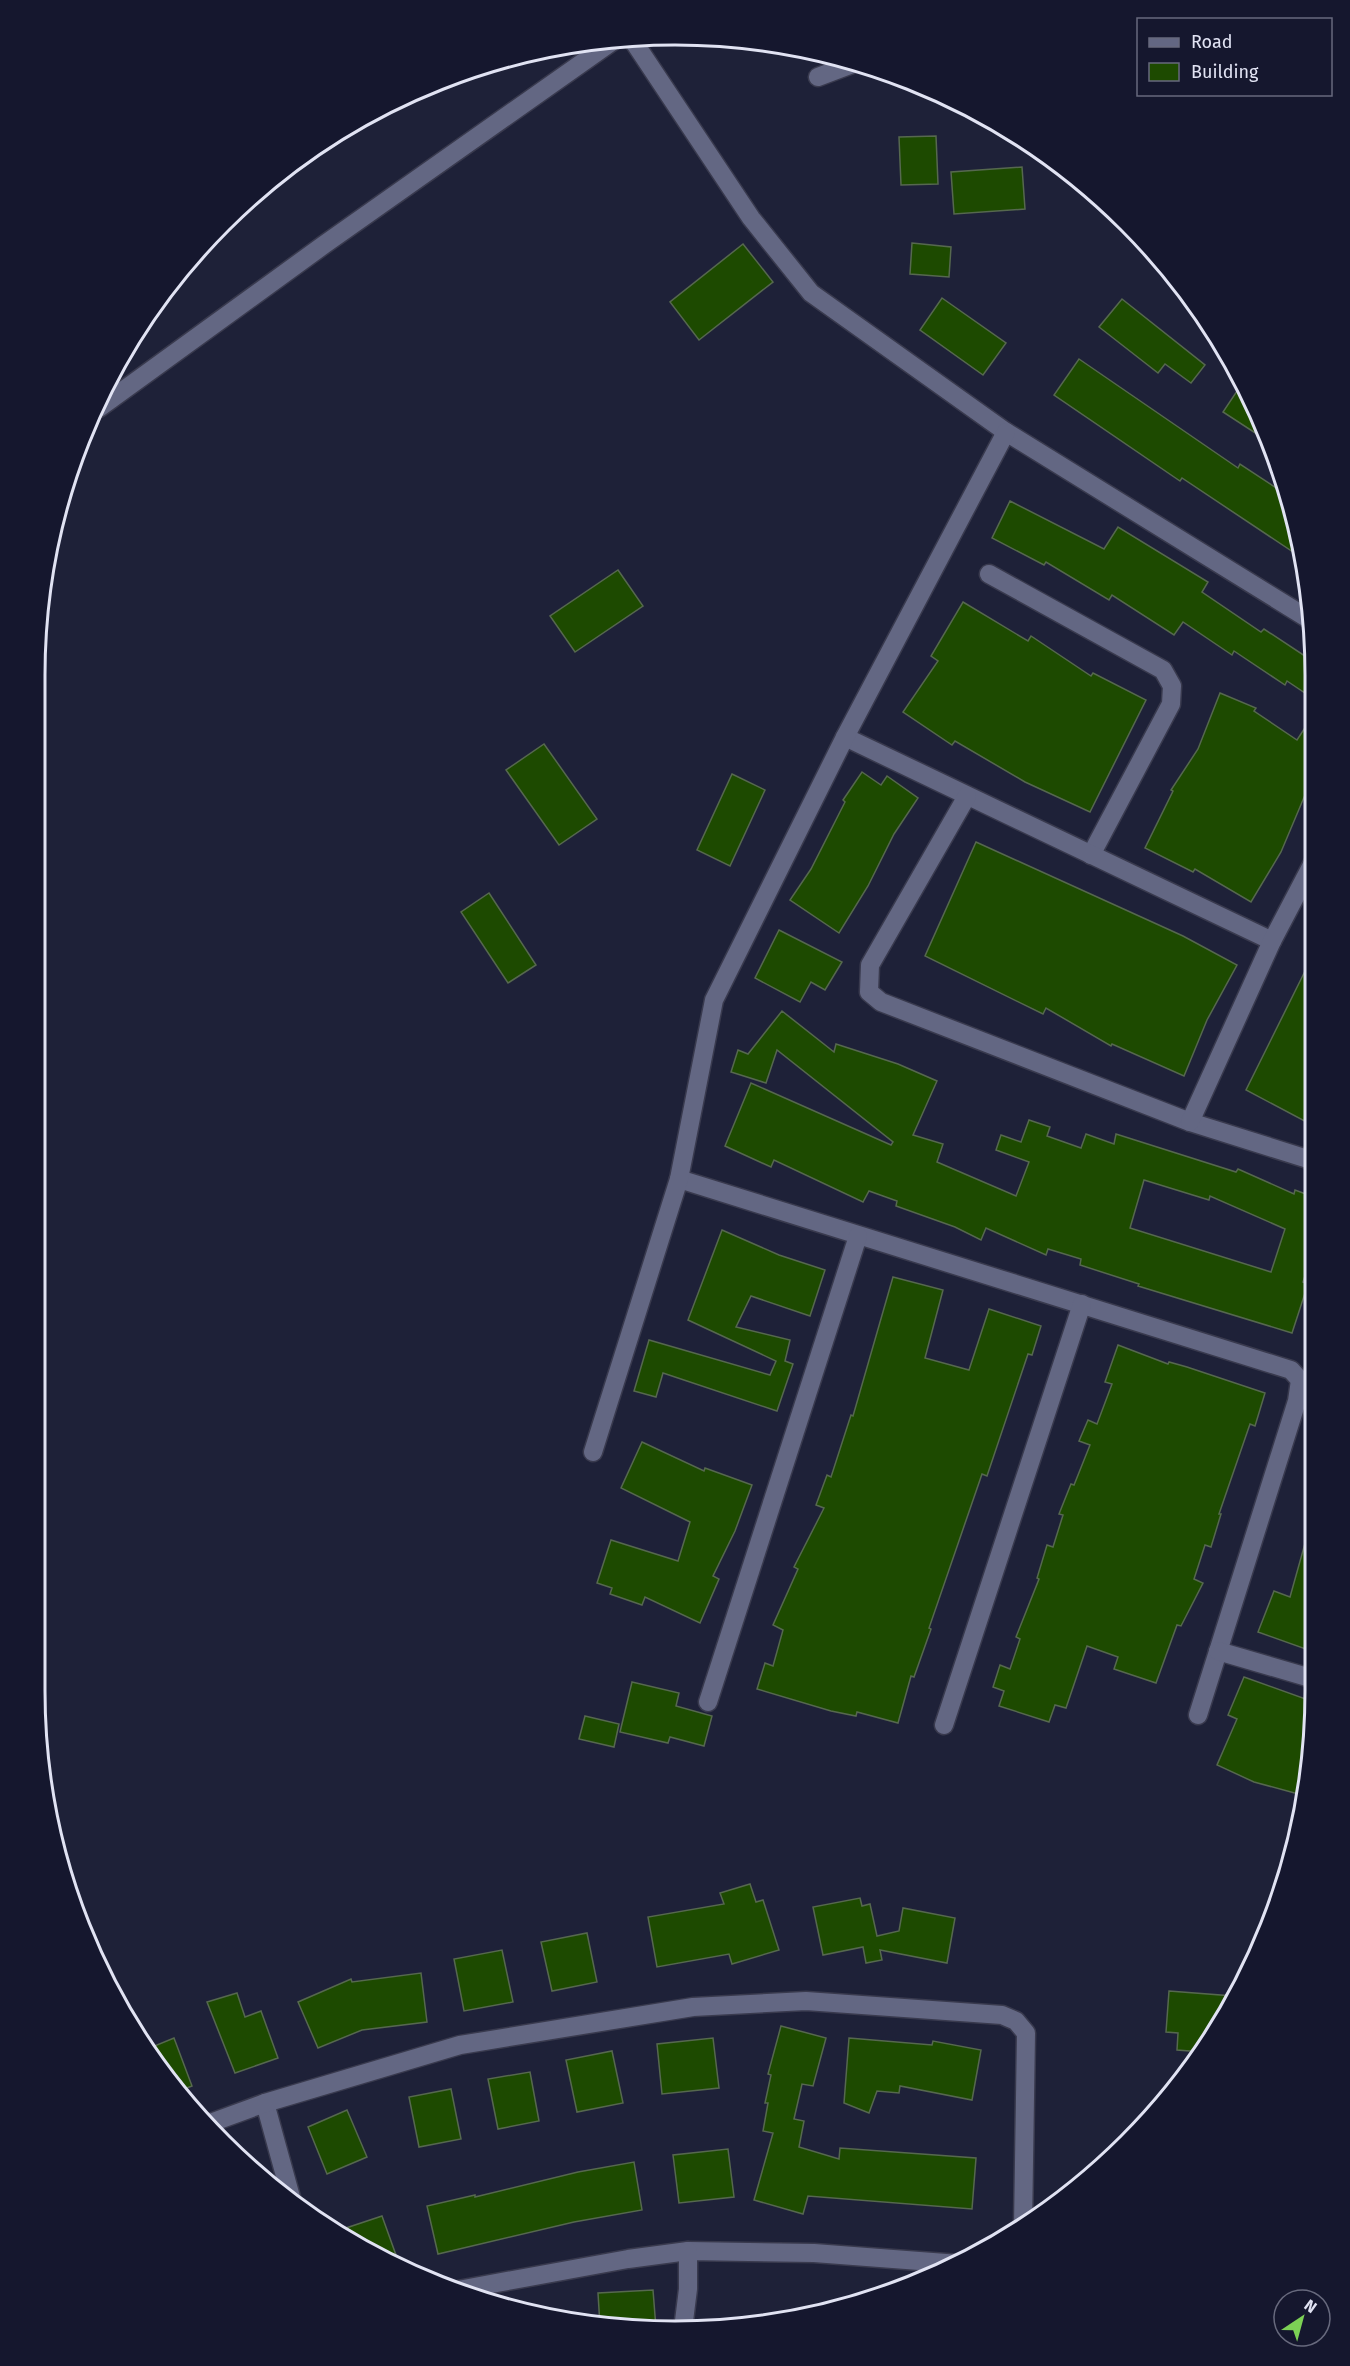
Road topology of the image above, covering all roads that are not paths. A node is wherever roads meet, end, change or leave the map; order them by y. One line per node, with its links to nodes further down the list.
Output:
1 (637, 46): 6 (street)
2 (601, 49): 5 (street)
3 (843, 68): 4 (street)
4 (818, 77)
5 (107, 402)
6 (1006, 432): 8 (street); 9 (street)
7 (989, 574): 11 (street)
8 (1302, 615)
9 (844, 737): 10 (street); 16 (street)
10 (967, 795): 11 (street); 14 (street)
11 (1091, 855): 13 (street)
12 (1305, 878): 13 (street)
13 (1272, 942): 14 (street)
14 (1190, 1122): 15 (street)
15 (1305, 1158)
16 (679, 1179): 17 (street); 19 (street)
17 (858, 1236): 18 (street); 22 (street)
18 (1082, 1304): 20 (street); 24 (street)
19 (594, 1452)
20 (1218, 1651): 21 (street); 23 (street)
21 (1305, 1676)
22 (708, 1702)
23 (1198, 1715)
24 (944, 1725)
25 (266, 2103): 26 (street); 27 (street); 28 (street)
26 (216, 2121)
27 (289, 2189)
28 (1023, 2216)
29 (688, 2251): 30 (street); 31 (street); 32 (street)
30 (939, 2263)
31 (471, 2288)
32 (684, 2321)

